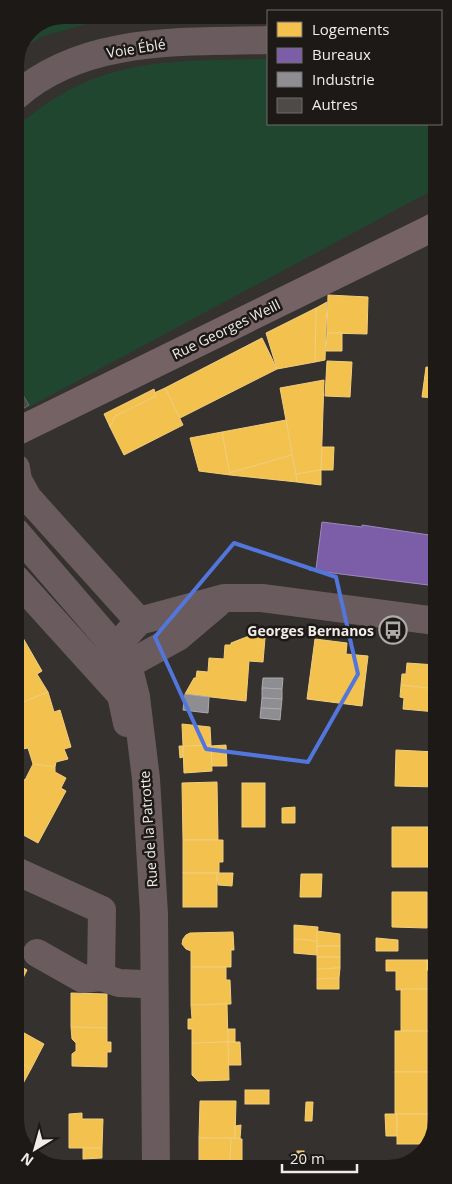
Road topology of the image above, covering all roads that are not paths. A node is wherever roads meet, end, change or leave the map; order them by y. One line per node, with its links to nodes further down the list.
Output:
1 (267, 40): 2 (street, Voie Éblé)
2 (24, 91)
3 (428, 230): 4 (main road, Rue Georges Weill)
4 (24, 435)
5 (24, 491): 10 (street)
6 (24, 543): 11 (street, Rue de la Patrotte)
7 (24, 588): 11 (street, Rue de la Patrotte)
8 (224, 598): 9 (street); 10 (street); 11 (street)
9 (428, 620)
10 (139, 621): 11 (street)
11 (111, 664): 15 (street, Rue de la Patrotte); 17 (street, Rue de la Patrotte)
12 (24, 874): 14 (street)
13 (37, 953): 14 (street)
14 (101, 977): 15 (street)
15 (142, 984): 16 (street, Rue de la Patrotte)
16 (142, 1160)
17 (156, 1160)

